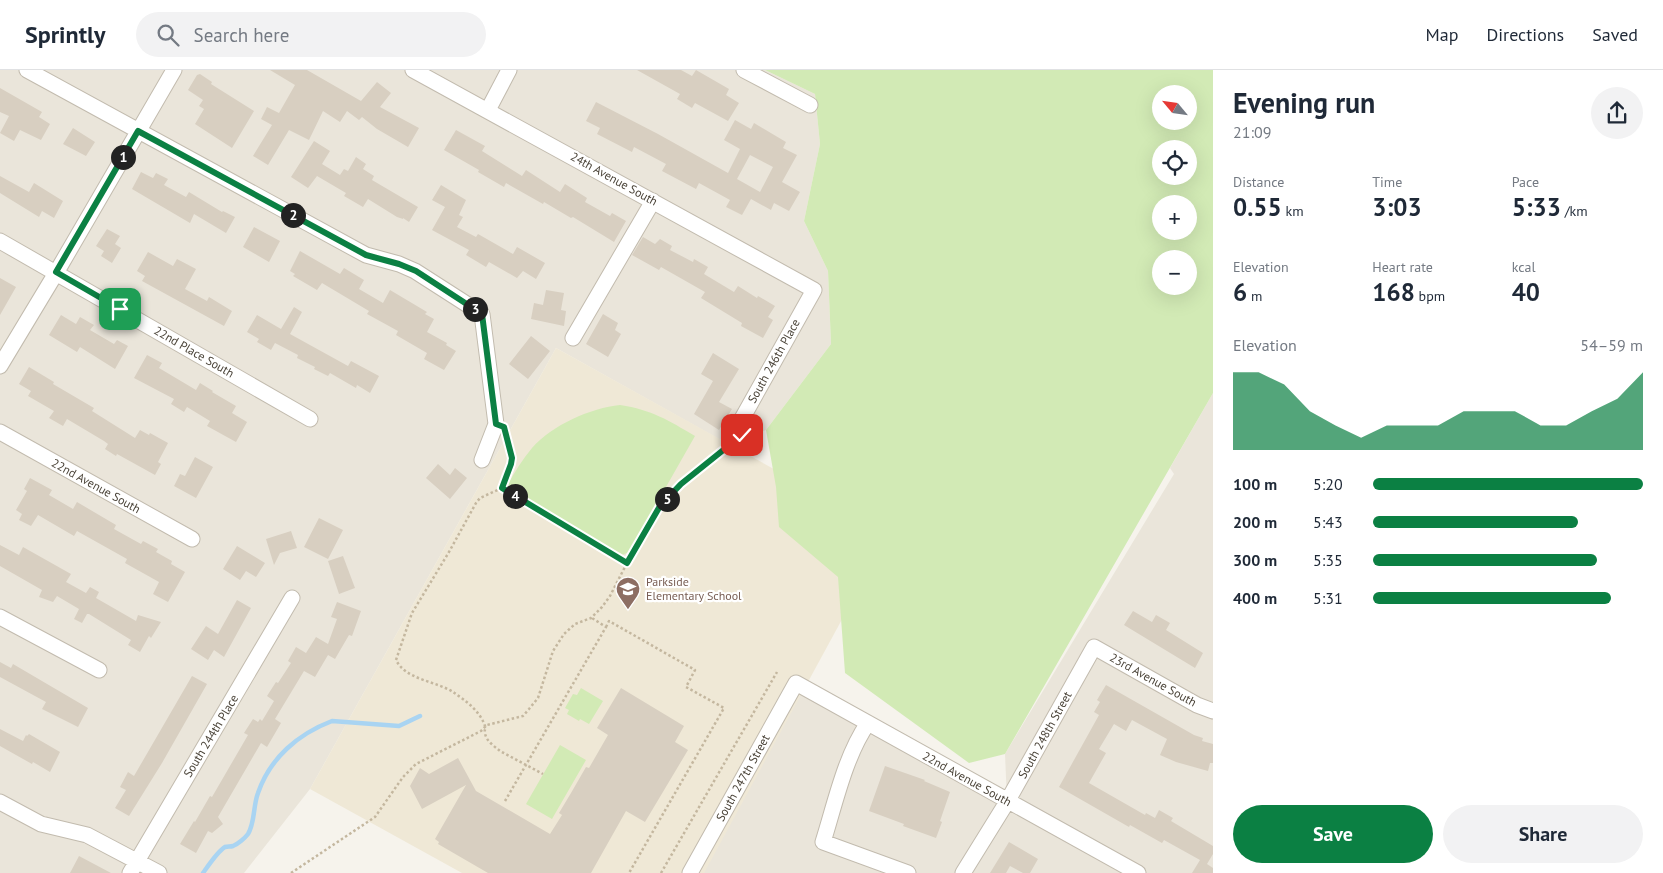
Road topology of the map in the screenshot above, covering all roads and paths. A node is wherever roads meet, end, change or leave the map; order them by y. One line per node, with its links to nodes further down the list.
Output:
1 (27, 70): 8 (street)
2 (174, 70): 8 (street)
3 (413, 70): 7 (street, 24th Avenue South)
4 (509, 70): 7 (street)
5 (744, 70): 6 (street)
6 (810, 105)
7 (488, 110): 9 (street, 24th Avenue South)
8 (138, 131): 11 (street); 16 (street)
9 (653, 201): 12 (street, 24th Avenue South); 13 (street)
10 (0, 241): 11 (street, 22nd Place South)
11 (56, 272): 14 (street); 15 (street, 22nd Place South)
12 (814, 290): 18 (street, South 246th Place)
13 (573, 338)
14 (0, 366)
15 (310, 418)
16 (496, 424): 19 (street); 20 (path)
17 (0, 432): 21 (street, 22nd Avenue South)
18 (732, 439): 22 (path)
19 (482, 460)
20 (502, 488): 22 (path); 33 (path)
21 (192, 539)
22 (627, 563): 25 (path)
23 (292, 598): 39 (street, South 244th Place)
24 (0, 617): 28 (street)
25 (591, 618): 26 (path); 33 (path)
26 (606, 627): 34 (path); 42 (path)
27 (1094, 647): 31 (street, 23rd Avenue South); 38 (street, South 248th Street)
28 (99, 670)
29 (777, 672): 43 (path)
30 (796, 683): 32 (street, 22nd Avenue South); 44 (street, South 247th Street)
31 (1213, 711)
32 (868, 723): 38 (street, 22nd Avenue South); 45 (street)
33 (485, 727): 34 (path); 41 (path)
34 (526, 765): 35 (path); 36 (path)
35 (543, 774)
36 (505, 801)
37 (0, 802): 39 (street)
38 (1008, 802): 46 (street, South 248th Street); 47 (street, 22nd Avenue South)
39 (134, 867): 40 (street)
40 (159, 873)
41 (290, 873)
42 (629, 873)
43 (661, 873)
44 (690, 873)
45 (908, 873)
46 (963, 873)
47 (1138, 873)

